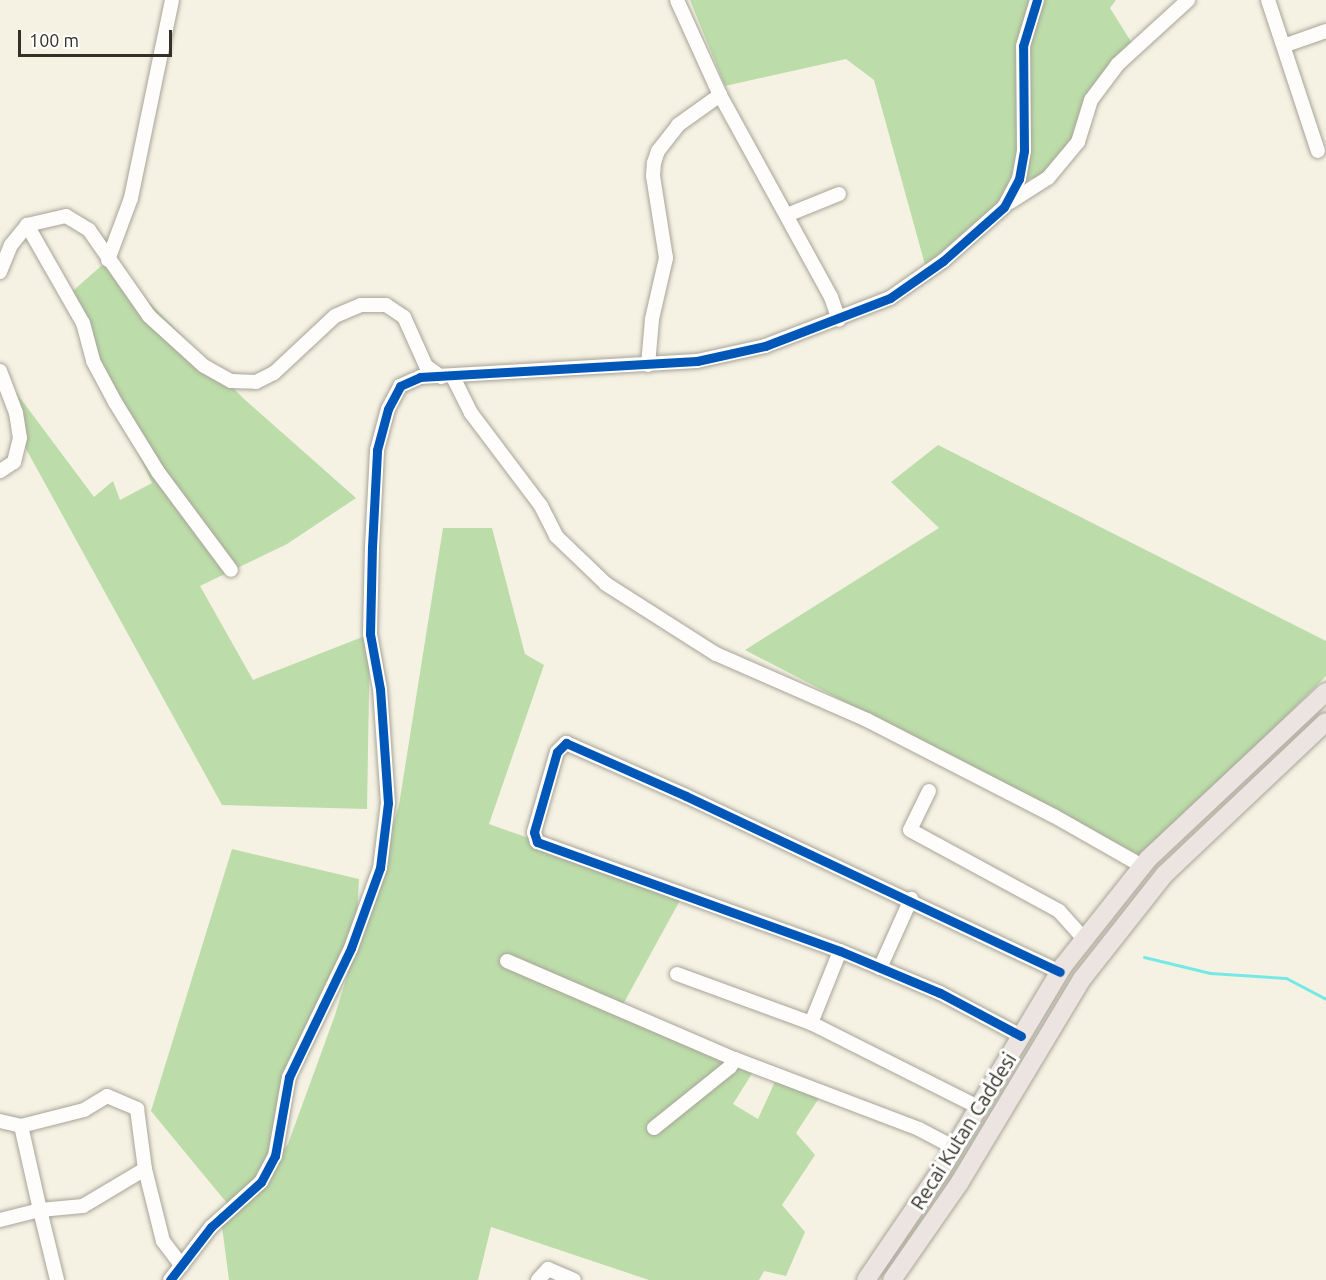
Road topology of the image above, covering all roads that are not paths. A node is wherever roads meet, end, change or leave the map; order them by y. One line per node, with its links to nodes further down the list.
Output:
1 (172, 0): 14 (street)
2 (677, 0): 8 (street)
3 (1037, 0): 11 (street)
4 (1188, 0): 11 (street)
5 (1268, 0): 7 (street)
6 (1326, 32): 7 (street)
7 (1286, 45): 9 (street)
8 (720, 95): 12 (street); 18 (street)
9 (1318, 151)
10 (838, 194): 12 (street)
11 (1004, 207): 16 (street)
12 (787, 215): 16 (street)
13 (27, 225): 14 (street); 15 (street); 23 (street)
14 (108, 260): 17 (street)
15 (0, 272)
16 (839, 320): 18 (street)
17 (420, 355): 20 (street); 21 (street)
18 (648, 365): 20 (street)
19 (0, 371): 22 (street)
20 (447, 377): 21 (street); 27 (street)
21 (400, 386): 46 (street)
22 (0, 471)
23 (231, 570)
24 (1326, 692): 27 (main road, Recai Kutan Caddesi)
25 (1326, 722): 52 (main road, Recai Kutan Caddesi)
26 (929, 791): 29 (street)
27 (1142, 866): 29 (main road, Recai Kutan Caddesi)
28 (911, 899): 30 (street); 32 (street); 33 (street)
29 (1084, 939): 33 (main road, Recai Kutan Caddesi)
30 (840, 951): 32 (street); 35 (street)
31 (507, 961): 37 (street)
32 (880, 968): 36 (street)
33 (1060, 972): 36 (main road, Recai Kutan Caddesi)
34 (677, 974): 35 (street)
35 (811, 1023): 38 (street)
36 (1021, 1036): 38 (main road, Recai Kutan Caddesi)
37 (735, 1059): 41 (street); 42 (street)
38 (978, 1107): 42 (main road, Recai Kutan Caddesi)
39 (0, 1121): 40 (street)
40 (21, 1126): 43 (street); 44 (street)
41 (654, 1128)
42 (954, 1148): 51 (main road, Recai Kutan Caddesi)
43 (145, 1169): 44 (street); 46 (street)
44 (40, 1210): 45 (street); 47 (street)
45 (0, 1220)
46 (182, 1266): 48 (street)
47 (57, 1280)
48 (170, 1280)
49 (538, 1280): 50 (street)
50 (574, 1280)
51 (866, 1280)
52 (892, 1280)

